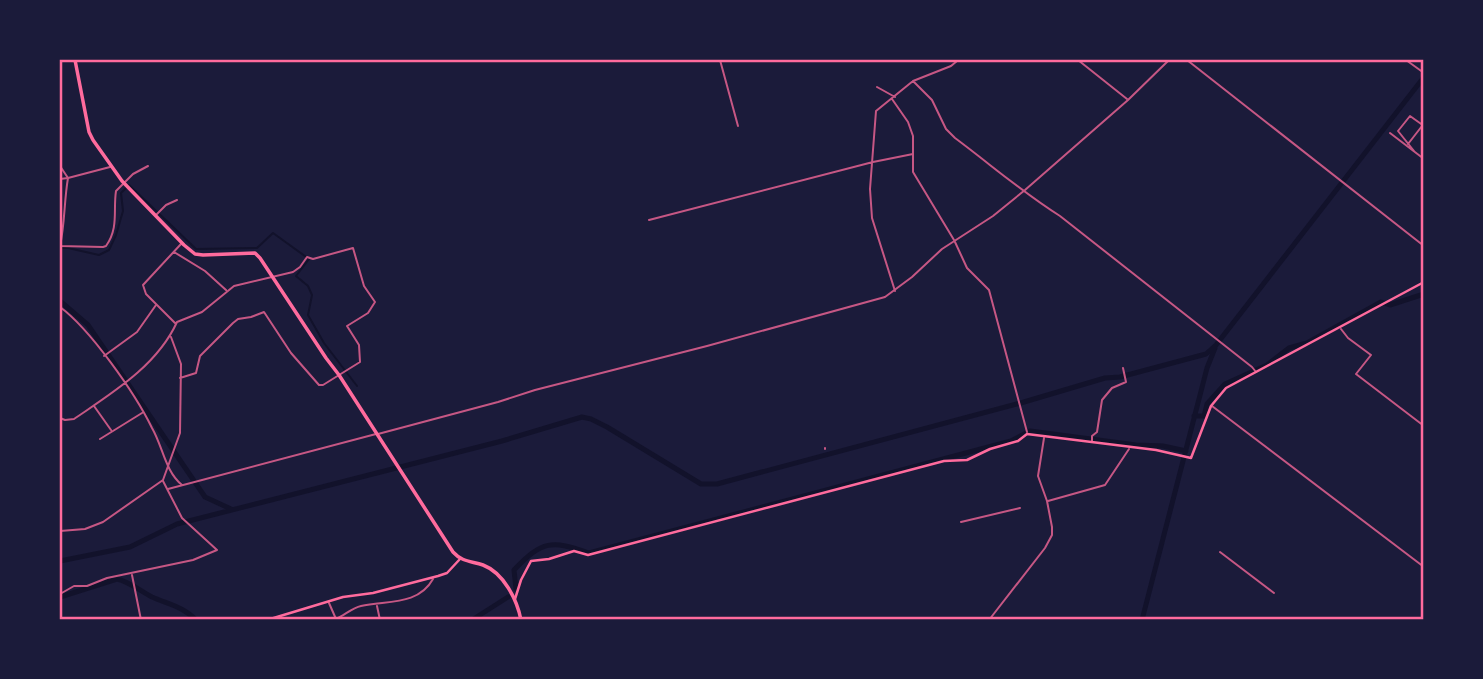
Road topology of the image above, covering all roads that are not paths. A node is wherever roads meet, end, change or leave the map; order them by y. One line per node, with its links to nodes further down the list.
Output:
1 (75, 60): 27 (main road)
2 (720, 60): 15 (street)
3 (957, 60): 4 (street); 11 (street)
4 (996, 60)
5 (1078, 60): 14 (street)
6 (1169, 60): 14 (street)
7 (1187, 60): 37 (street)
8 (1406, 60): 10 (street)
9 (1423, 66): 10 (street)
10 (1422, 71)
11 (913, 81): 13 (street); 31 (street)
12 (877, 87): 13 (street)
13 (894, 98): 21 (street); 24 (street)
14 (1128, 100): 31 (street)
15 (738, 126)
16 (1423, 126): 18 (street); 18 (street)
17 (1390, 133): 19 (street)
18 (1408, 144): 19 (street)
19 (1413, 151): 22 (street)
20 (1423, 151): 22 (street)
21 (913, 154): 24 (street); 35 (street)
22 (1420, 156): 23 (street)
23 (1423, 159)
24 (873, 162): 34 (street); 42 (street)
25 (60, 166): 28 (street)
26 (148, 166): 30 (street)
27 (111, 167): 28 (street); 30 (main road)
28 (68, 177): 29 (street); 30 (street)
29 (60, 179)
30 (123, 183): 33 (main road)
31 (1025, 190): 35 (street); 50 (street)
32 (177, 200): 33 (street)
33 (155, 216): 36 (main road)
34 (649, 220)
35 (954, 241): 42 (street); 60 (street)
36 (182, 243): 38 (street); 39 (main road)
37 (1423, 246)
38 (173, 252): 41 (street); 43 (street)
39 (272, 277): 41 (street); 51 (main road); 51 (street)
40 (1423, 282): 46 (main road)
41 (227, 291): 45 (street)
42 (895, 291): 61 (street)
43 (156, 304): 45 (street); 48 (street)
44 (60, 307): 48 (street)
45 (176, 324): 47 (street)
46 (1340, 328): 50 (main road); 58 (street)
47 (171, 335): 52 (street); 53 (street)
48 (104, 355): 53 (street)
49 (1124, 369): 64 (street)
50 (1255, 371): 55 (main road)
51 (340, 375): 52 (street); 61 (main road)
52 (180, 378): 66 (street)
53 (125, 385): 54 (street); 56 (street)
54 (93, 405): 57 (street); 59 (street)
55 (1211, 406): 65 (main road); 76 (street)
56 (143, 412): 59 (street); 66 (street)
57 (60, 418)
58 (1423, 426)
59 (112, 432): 63 (street)
60 (1027, 433): 62 (main road); 81 (main road)
61 (377, 434): 68 (street); 75 (main road)
62 (1045, 436): 64 (main road); 70 (street)
63 (100, 439)
64 (1091, 443): 65 (main road)
65 (1130, 447): 70 (street)
66 (167, 466): 67 (street); 68 (street)
67 (163, 480): 69 (street); 73 (street)
68 (182, 485): 69 (street)
69 (167, 489): 77 (street)
70 (1047, 501): 88 (street)
71 (1020, 508): 72 (street)
72 (961, 522)
73 (60, 531)
74 (1220, 552): 79 (street)
75 (460, 559): 78 (main road); 81 (main road)
76 (1423, 567)
77 (132, 574): 80 (street); 84 (street)
78 (433, 578): 82 (main road); 83 (street)
79 (1274, 593)
80 (60, 594)
81 (515, 600): 87 (main road)
82 (329, 601): 83 (street); 85 (main road)
83 (377, 605): 86 (street)
84 (141, 620)
85 (267, 620)
86 (380, 620)
87 (521, 620)
88 (989, 620)

